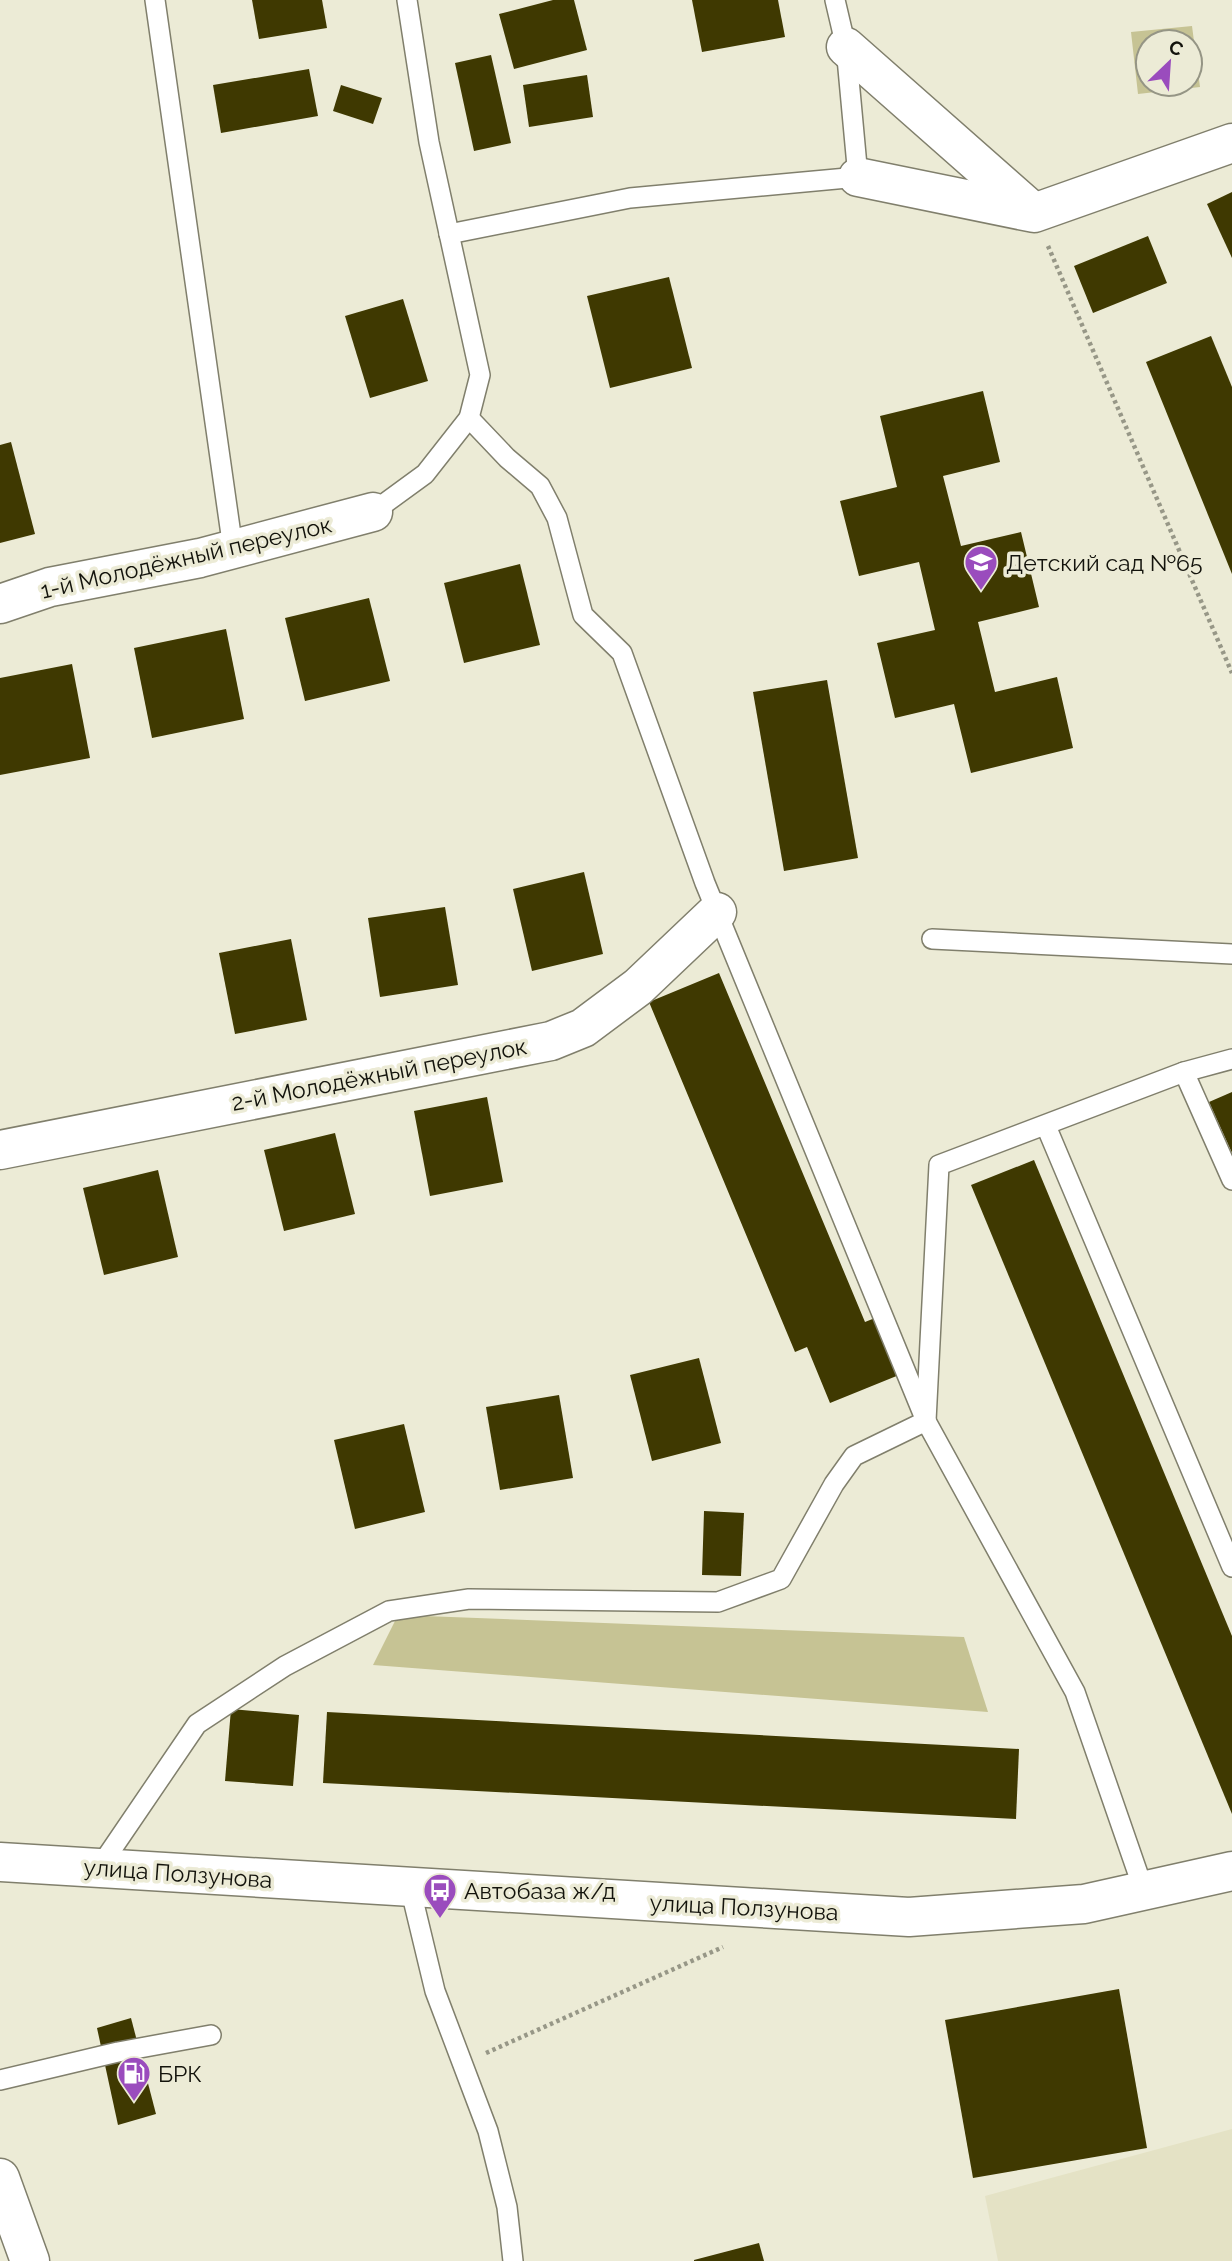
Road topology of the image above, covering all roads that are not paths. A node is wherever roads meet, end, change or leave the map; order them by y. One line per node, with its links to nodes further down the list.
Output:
1 (155, 0): 11 (lane)
2 (407, 0): 8 (lane)
3 (835, 0): 4 (lane)
4 (846, 47): 6 (lane); 7 (street)
5 (1232, 143): 7 (street)
6 (858, 177): 7 (street); 8 (lane)
7 (1034, 213)
8 (449, 234): 9 (lane)
9 (469, 418): 10 (lane); 13 (lane)
10 (373, 512): 11 (street, 1-й Молодёжный переулок)
11 (233, 549): 12 (street, 1-й Молодёжный переулок)
12 (0, 604)
13 (717, 912): 19 (street, 2-й Молодёжный переулок); 21 (lane)
14 (932, 939): 15 (lane)
15 (1232, 954)
16 (1232, 1059): 17 (lane)
17 (1184, 1072): 18 (lane); 20 (lane)
18 (1046, 1126): 21 (lane); 22 (lane)
19 (0, 1150)
20 (1232, 1180)
21 (926, 1421): 24 (lane); 27 (lane)
22 (1232, 1567)
23 (0, 1862): 24 (street, улица Ползунова)
24 (99, 1868): 26 (street, улица Ползунова)
25 (1232, 1871): 27 (street, улица Ползунова)
26 (410, 1887): 27 (street, улица Ползунова); 32 (lane)
27 (1144, 1891)
28 (211, 2035): 29 (lane)
29 (0, 2080)
30 (0, 2178): 31 (street)
31 (30, 2261)
32 (513, 2261)

